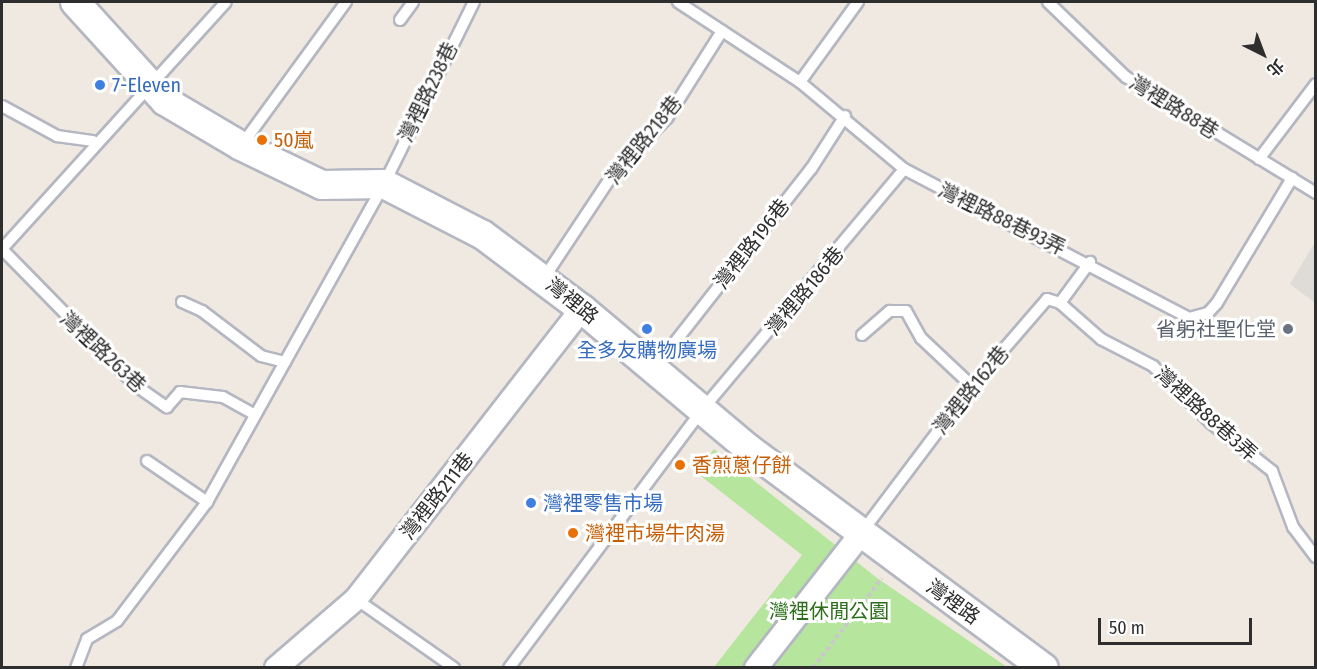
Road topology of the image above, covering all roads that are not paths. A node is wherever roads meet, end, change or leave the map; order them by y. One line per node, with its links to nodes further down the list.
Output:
1 (75, 2): 13 (street, 灣裡路)
2 (226, 2): 13 (lane, 灣裡路263巷)
3 (346, 2): 17 (lane)
4 (413, 2): 9 (lane)
5 (474, 2): 21 (lane, 灣裡路238巷)
6 (678, 2): 10 (lane, 灣裡路88巷93弄)
7 (858, 2): 11 (lane)
8 (1048, 2): 18 (lane, 灣裡路88巷)
9 (400, 20)
10 (722, 31): 11 (lane, 灣裡路88巷93弄); 25 (lane, 灣裡路218巷)
11 (800, 82): 15 (lane, 灣裡路88巷93弄)
12 (1316, 84): 18 (lane)
13 (151, 87): 16 (lane, 灣裡路263巷); 17 (street, 灣裡路)
14 (2, 106): 16 (lane)
15 (845, 116): 19 (lane, 灣裡路88巷93弄); 31 (lane, 灣裡路196巷)
16 (94, 141): 23 (lane, 灣裡路263巷)
17 (241, 146): 21 (street, 灣裡路)
18 (1259, 159): 20 (lane, 灣裡路88巷)
19 (904, 169): 24 (lane, 灣裡路88巷93弄); 33 (lane, 灣裡路186巷)
20 (1292, 178): 22 (lane, 灣裡路88巷); 24 (lane, 灣裡路88巷93弄)
21 (384, 184): 25 (street, 灣裡路); 30 (lane, 灣裡路238巷)
22 (1316, 193)
23 (2, 249): 34 (lane, 灣裡路263巷)
24 (1090, 262): 27 (lane)
25 (544, 278): 28 (street, 灣裡路)
26 (182, 302): 30 (lane)
27 (1060, 303): 32 (lane, 灣裡路162巷); 38 (lane, 灣裡路88巷3弄)
28 (582, 309): 31 (street, 灣裡路); 39 (street, 灣裡路211巷)
29 (862, 335): 32 (lane)
30 (285, 362): 34 (lane, 灣裡路238巷)
31 (654, 369): 33 (street, 灣裡路)
32 (972, 386): 37 (lane, 灣裡路162巷)
33 (702, 410): 37 (street, 灣裡路); 43 (lane, 灣裡路186巷)
34 (252, 413): 36 (lane, 灣裡路238巷)
35 (147, 461): 36 (lane)
36 (207, 502): 40 (lane, 灣裡路238巷)
37 (860, 535): 44 (street); 45 (street, 灣裡路)
38 (1316, 557)
39 (356, 599): 41 (street, 灣裡路211巷); 42 (lane)
40 (76, 668)
41 (276, 668)
42 (454, 668)
43 (509, 668)
44 (756, 668)
45 (1044, 668)

